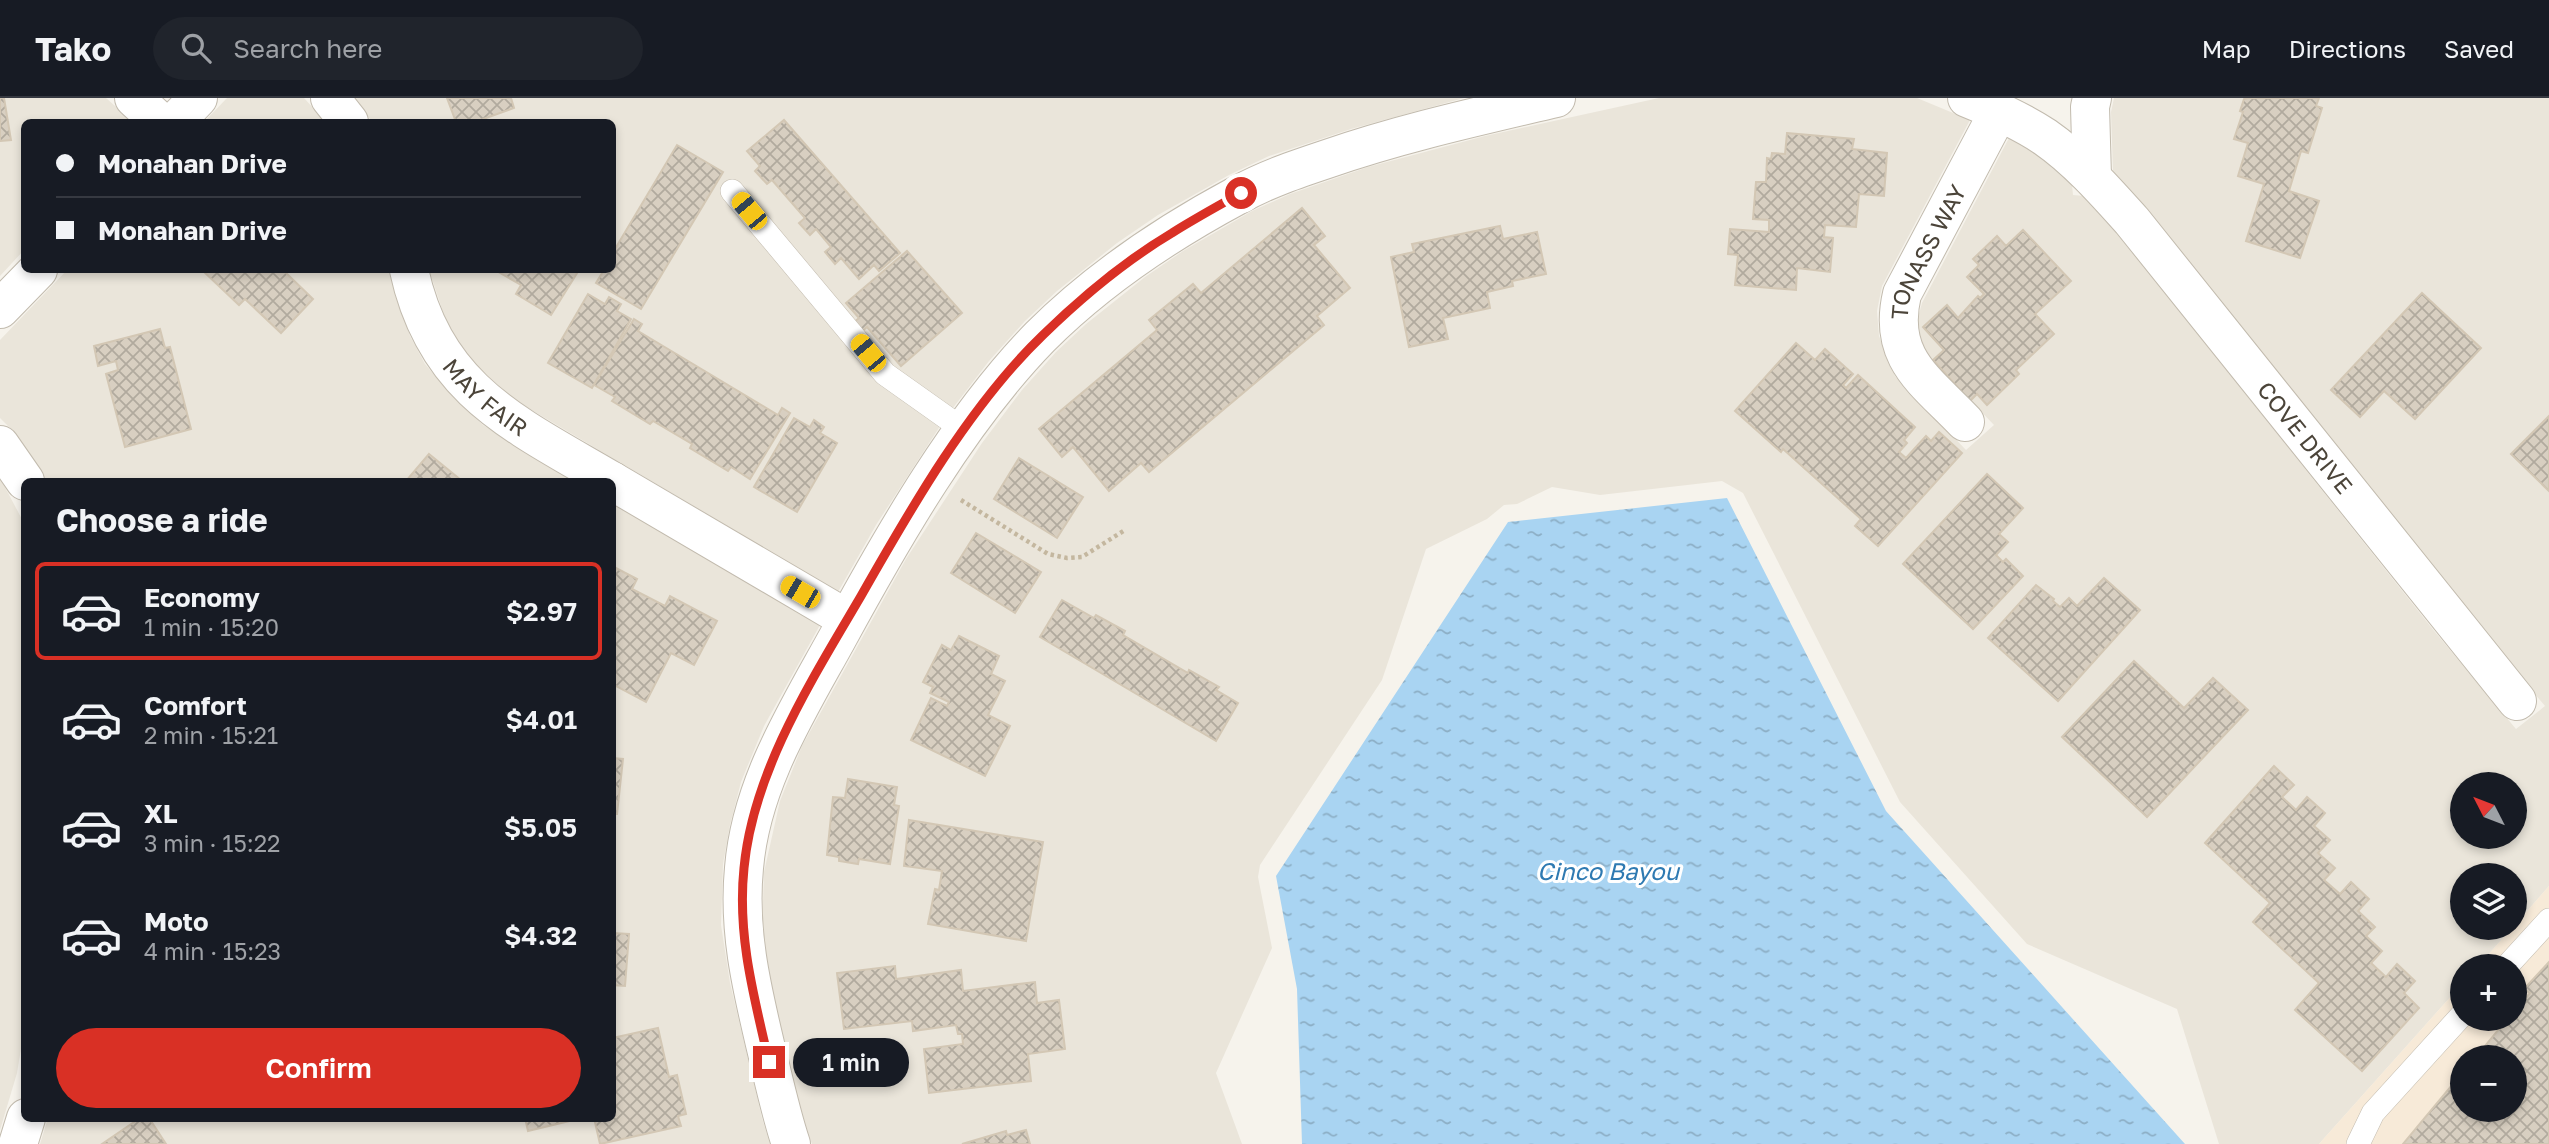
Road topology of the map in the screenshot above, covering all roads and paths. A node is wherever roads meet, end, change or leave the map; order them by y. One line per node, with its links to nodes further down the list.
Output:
1 (134, 98): 7 (street)
2 (198, 98): 8 (street)
3 (330, 98): 9 (street)
4 (1556, 98): 16 (street)
5 (2092, 98): 10 (street)
6 (1983, 105): 10 (street, COVE DRIVE); 15 (street, TONASS WAY)
7 (157, 119)
8 (178, 119)
9 (347, 119)
10 (2092, 177): 24 (street, COVE DRIVE)
11 (732, 191): 16 (lane)
12 (35, 273): 14 (street)
13 (410, 273): 19 (street, MAY FAIR)
14 (0, 309)
15 (1965, 422)
16 (964, 430): 20 (street)
17 (0, 445): 18 (street)
18 (23, 478)
19 (607, 478)
20 (931, 481): 22 (path); 23 (street)
21 (616, 483): 23 (street, MAY FAIR)
22 (1125, 530)
23 (847, 619): 30 (street)
24 (2517, 701)
25 (2549, 920): 26 (lane)
26 (2518, 954)
27 (2450, 1028): 31 (lane)
28 (25, 1122): 29 (street)
29 (18, 1144)
30 (791, 1144)
31 (2358, 1144)

